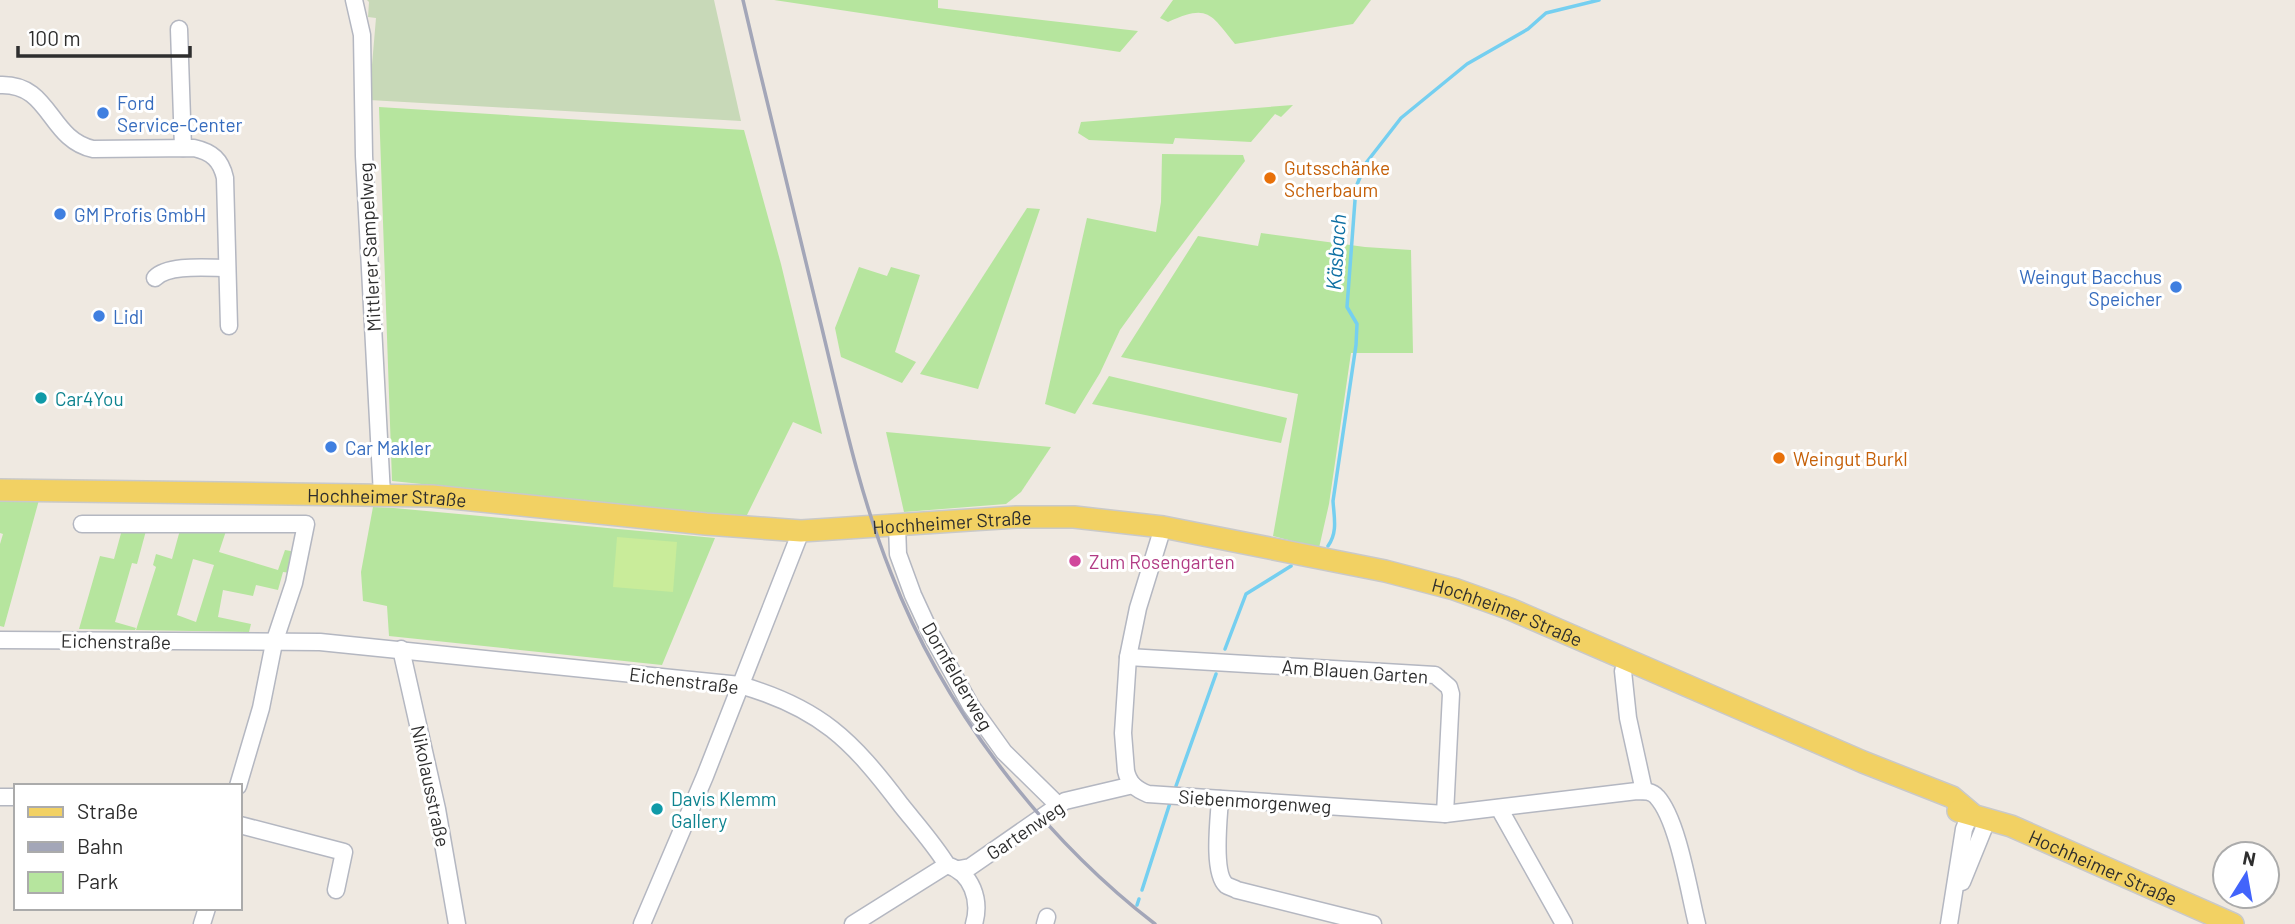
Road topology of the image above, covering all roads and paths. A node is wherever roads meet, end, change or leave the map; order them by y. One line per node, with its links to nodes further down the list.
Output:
1 (354, 0): 9 (street, Mittlerer Sampelweg)
2 (180, 29): 4 (street)
3 (0, 85): 4 (street)
4 (183, 148): 5 (street)
5 (227, 268): 6 (street); 7 (street)
6 (155, 278)
7 (229, 326)
8 (0, 490): 9 (main road, Hochheimer Straße)
9 (382, 495): 13 (main road, Hochheimer Straße)
10 (82, 524): 15 (street)
11 (897, 525): 12 (main road, Hochheimer Straße); 13 (main road, Hochheimer Straße); 24 (street, Dornfelderweg)
12 (1163, 527): 17 (street); 27 (main road, Hochheimer Straße)
13 (801, 531): 19 (street)
14 (0, 640): 15 (street, Eichenstraße)
15 (274, 643): 16 (street, Eichenstraße); 20 (street)
16 (401, 649): 19 (street, Eichenstraße); 32 (street, Nikolausstraße)
17 (1128, 657): 21 (street); 26 (street, Am Blauen Garten)
18 (1623, 671): 22 (street)
19 (740, 685): 29 (street, Eichenstraße); 33 (street)
20 (239, 784)
21 (1133, 785): 23 (street, Siebenmorgenweg); 24 (street, Gartenweg)
22 (1644, 791): 25 (street, Siebenmorgenweg); 37 (street)
23 (1220, 799): 26 (street, Siebenmorgenweg); 36 (street)
24 (1058, 805): 29 (street, Gartenweg)
25 (1499, 808): 26 (street, Siebenmorgenweg); 31 (street)
26 (1445, 814)
27 (1979, 816): 38 (street); 39 (main road, Hochheimer Straße)
28 (242, 826): 30 (street)
29 (953, 867): 34 (street, Gartenweg); 35 (street, Eichenstraße)
30 (336, 890)
31 (1561, 923)
32 (457, 924)
33 (642, 924)
34 (853, 924)
35 (974, 924)
36 (1373, 924)
37 (1697, 924)
38 (1948, 924)
39 (2233, 924)

